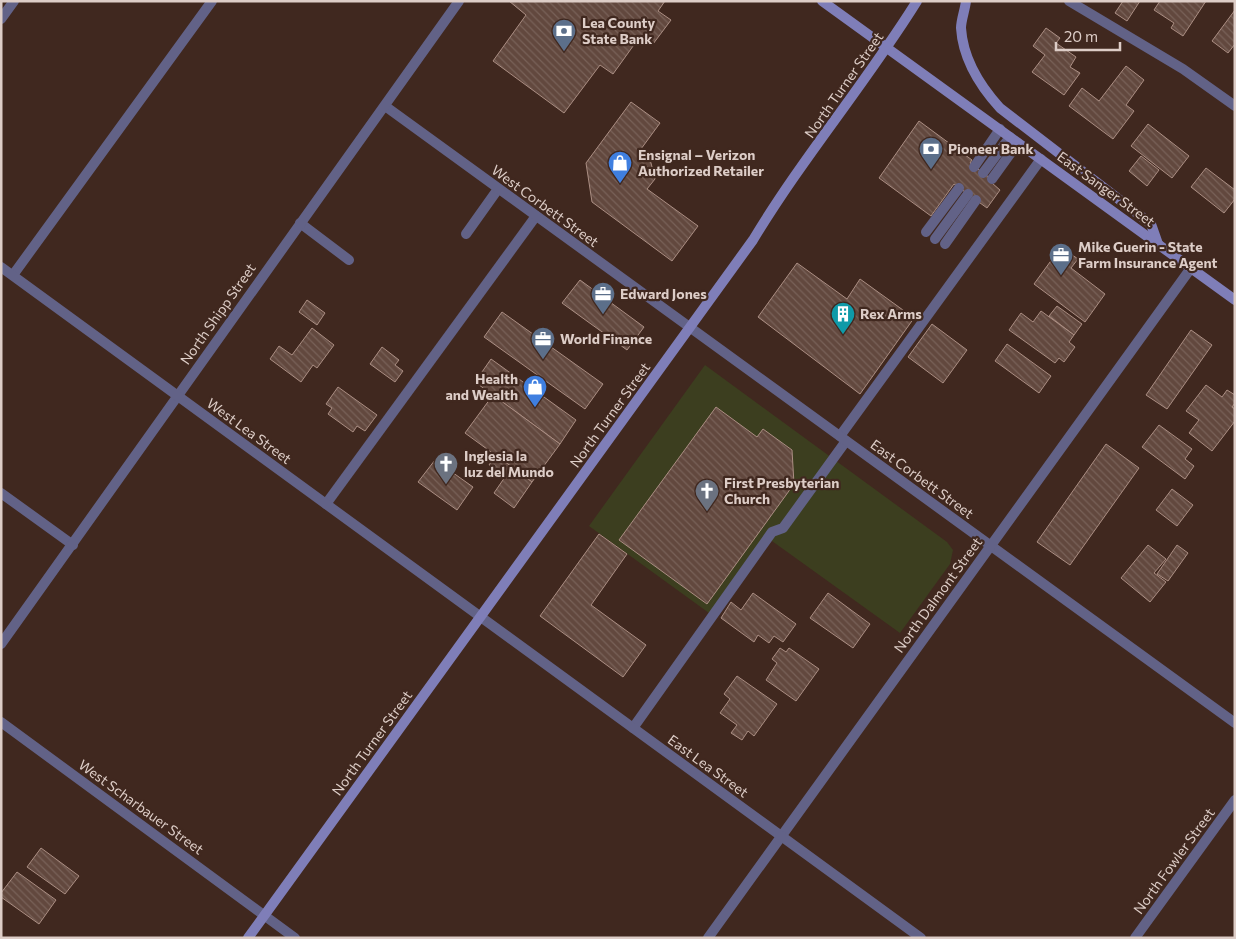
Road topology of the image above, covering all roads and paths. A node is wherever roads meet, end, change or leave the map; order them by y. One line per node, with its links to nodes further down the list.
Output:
1 (14, 1): 8 (street)
2 (212, 1): 29 (street)
3 (459, 1): 10 (street, North Shipp Street)
4 (822, 1): 9 (main road, East Sanger Street)
5 (917, 1): 9 (main road, North Turner Street)
6 (966, 1): 25 (main road)
7 (1068, 1): 11 (street)
8 (1, 19)
9 (888, 48): 12 (main road, East Sanger Street); 31 (main road, North Turner Street)
10 (385, 106): 18 (street, West Corbett Street); 20 (street, North Shipp Street)
11 (1235, 106)
12 (1000, 129): 13 (main road, East Sanger Street); 15 (street)
13 (1014, 140): 14 (main road, East Sanger Street); 16 (street)
14 (1041, 159): 25 (main road, East Sanger Street); 33 (street)
15 (974, 167)
16 (987, 176)
17 (959, 188): 21 (street)
18 (498, 189): 19 (street, West Corbett Street); 22 (street)
19 (536, 216): 31 (street, West Corbett Street); 35 (street)
20 (300, 224): 26 (street); 32 (street, North Shipp Street)
21 (926, 232)
22 (466, 234)
23 (935, 239): 24 (street)
24 (945, 244)
25 (1158, 244): 28 (main road, East Sanger Street)
26 (349, 260)
27 (1, 267): 29 (street, West Lea Street)
28 (1191, 268): 30 (main road, East Sanger Street); 37 (street, North Dalmont Street)
29 (13, 275): 32 (street, West Lea Street)
30 (1235, 300)
31 (690, 327): 33 (street, East Corbett Street); 38 (main road, North Turner Street)
32 (178, 396): 35 (street, West Lea Street); 36 (street, North Shipp Street)
33 (843, 438): 37 (street, East Corbett Street); 42 (street)
34 (1, 493): 36 (street)
35 (326, 504): 38 (street, West Lea Street)
36 (73, 545): 39 (street, North Shipp Street)
37 (990, 546): 41 (street, East Corbett Street); 44 (street, North Dalmont Street)
38 (480, 616): 42 (street, East Lea Street); 45 (main road, North Turner Street)
39 (1, 644)
40 (1, 722): 45 (street, West Scharbauer Street)
41 (1235, 723)
42 (632, 728): 44 (street, East Lea Street)
43 (1235, 800): 50 (street, North Fowler Street)
44 (781, 836): 48 (street, North Dalmont Street); 49 (street, East Lea Street)
45 (264, 915): 46 (main road, North Turner Street); 47 (street, West Scharbauer Street)
46 (248, 938)
47 (295, 938)
48 (708, 938)
49 (921, 938)
50 (1134, 938)

